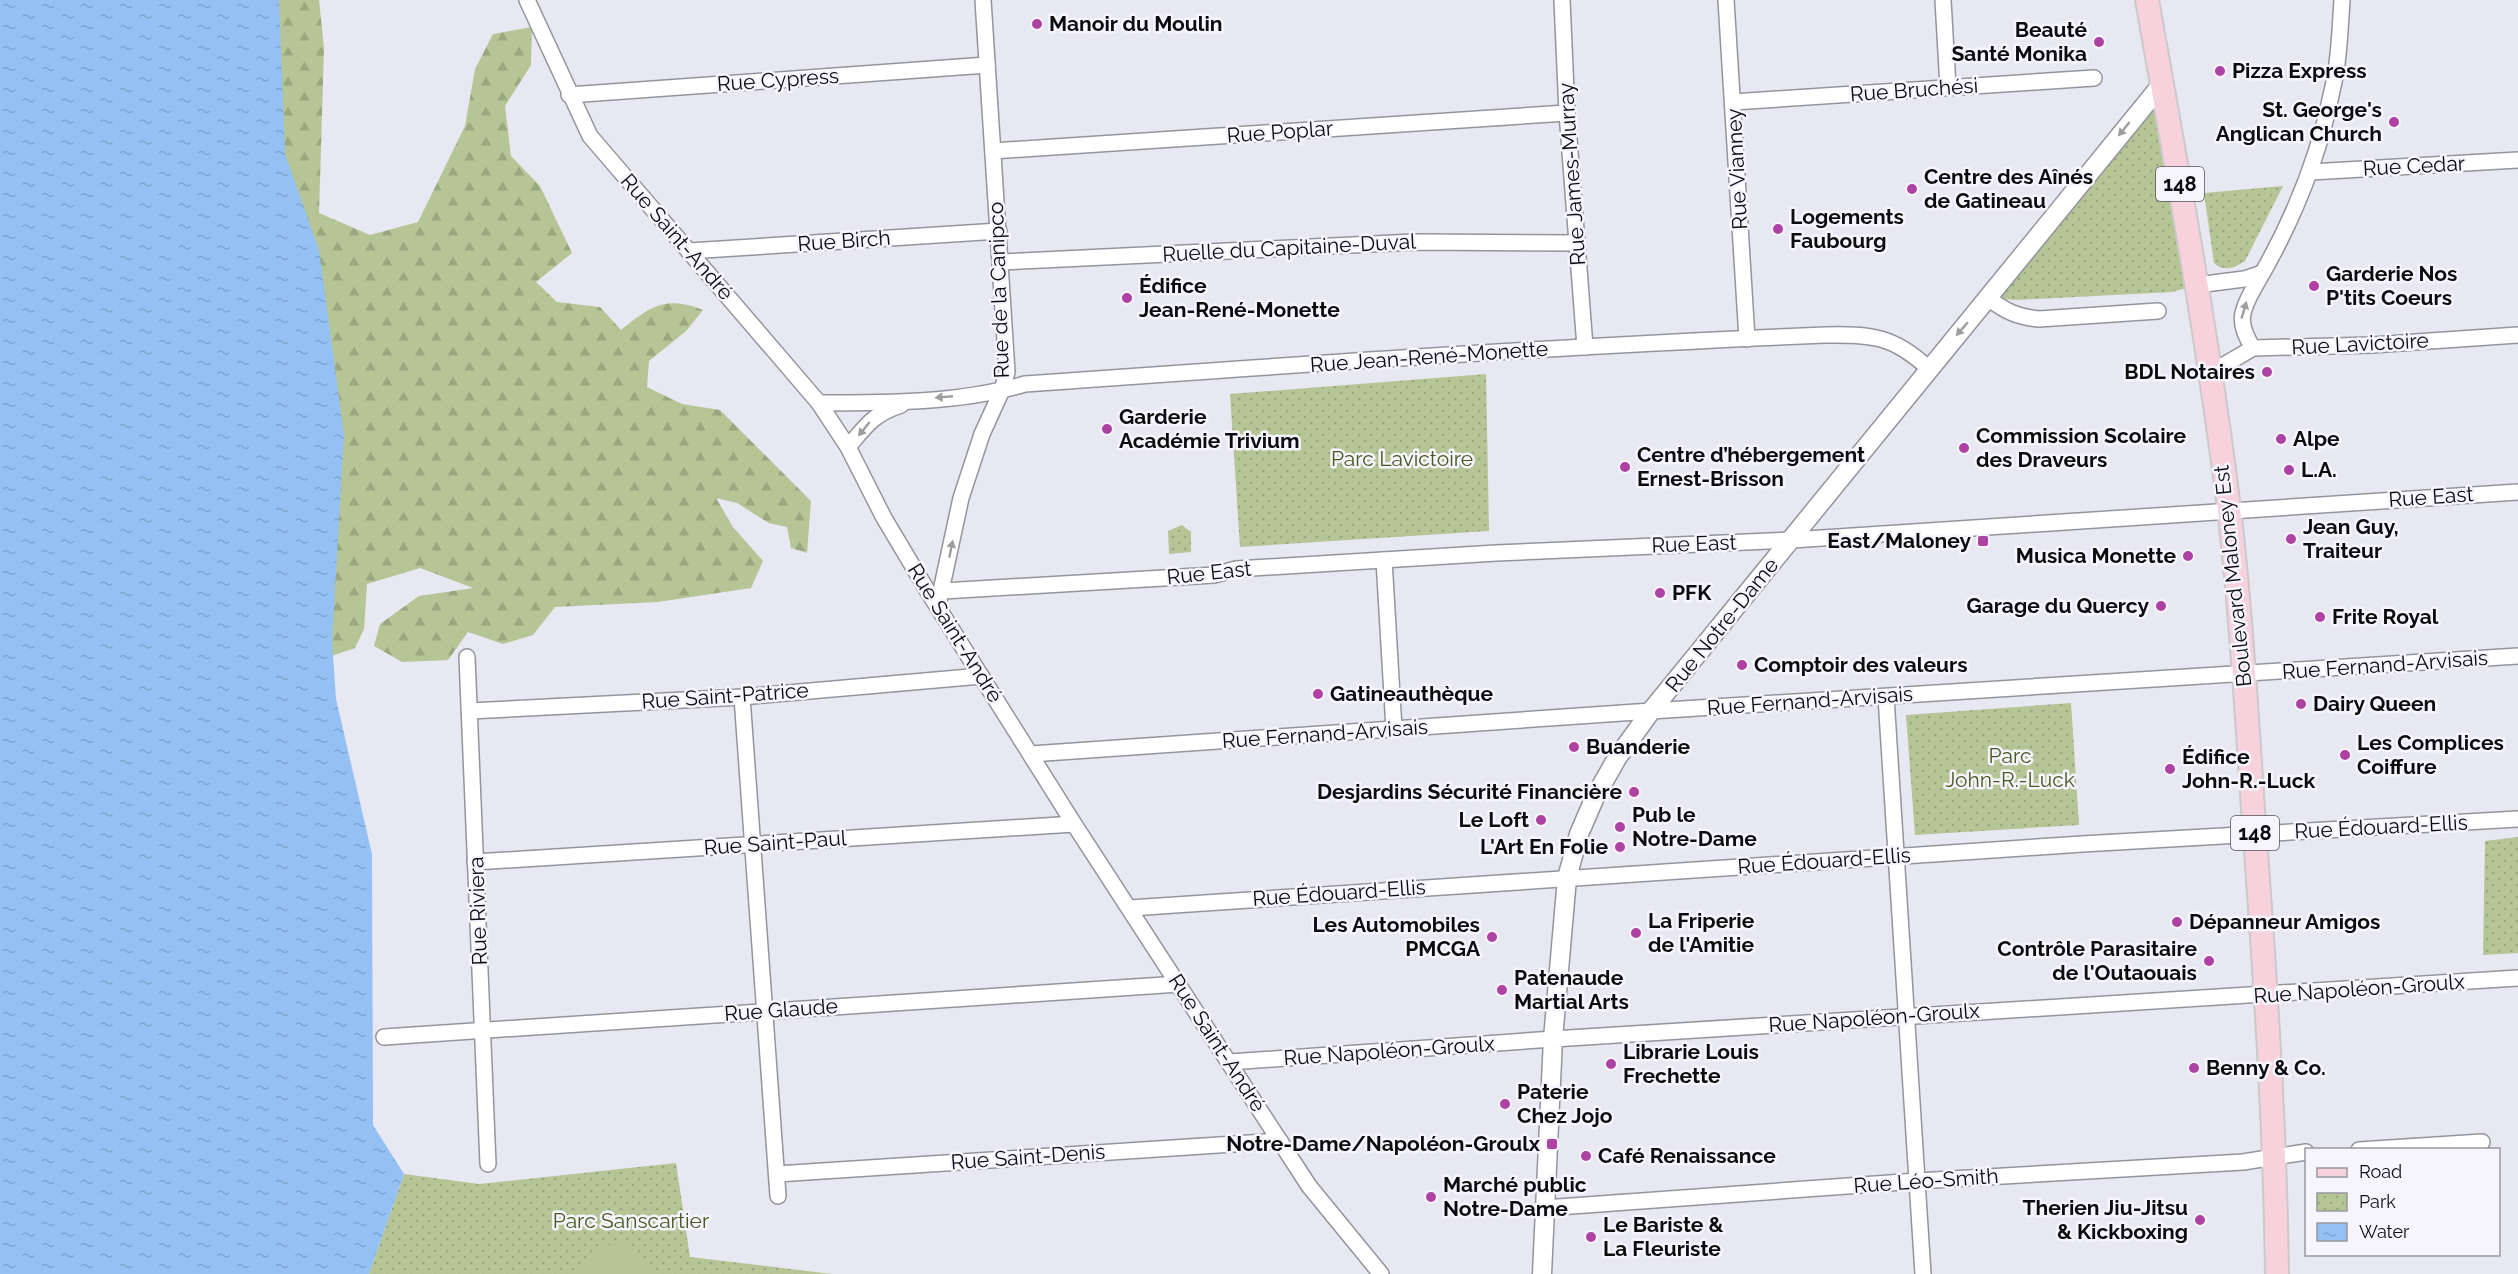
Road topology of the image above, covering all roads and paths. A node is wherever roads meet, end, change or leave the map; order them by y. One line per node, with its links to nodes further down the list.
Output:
1 (527, 0): 12 (street, Rue Saint-André)
2 (983, 0): 8 (street, Rue de la Canipco)
3 (1562, 0): 14 (street, Rue James-Murray)
4 (1726, 0): 13 (street, Rue Vianney)
5 (1943, 0): 11 (street)
6 (2147, 0): 10 (main road, Boulevard Maloney Est / 148)
7 (2343, 0): 17 (street)
8 (987, 65): 12 (street, Rue Cypress); 15 (street, Rue de la Canipco)
9 (2094, 78): 11 (street, Rue Bruchési)
10 (2162, 84): 23 (main road, Boulevard Maloney Est / 148); 24 (street, Rue Notre-Dame, one-way to 24)
11 (1948, 87): 13 (street, Rue Bruchési)
12 (569, 95): 20 (street, Rue Saint-André)
13 (1733, 102): 27 (street, Rue Vianney)
14 (1567, 113): 15 (street, Rue Poplar); 19 (street, Rue James-Murray)
15 (993, 151): 18 (street, Rue de la Canipco)
16 (2518, 160): 17 (street, Rue Cedar)
17 (2311, 172): 22 (street)
18 (999, 231): 20 (street, Rue Birch); 21 (street, Rue de la Canipco)
19 (1577, 243): 21 (street, Ruelle du Capitaine-Duval); 28 (street, Rue James-Murray)
20 (689, 251): 34 (street, Rue Saint-André)
21 (1001, 262): 32 (street, Rue de la Canipco)
22 (2262, 273): 23 (street); 29 (street, one-way to 22)
23 (2197, 285): 31 (main road, Boulevard Maloney Est / 148)
24 (1988, 298): 25 (street); 30 (street, Rue Notre-Dame, one-way to 30)
25 (2158, 311)
26 (2518, 335): 29 (street, Rue Lavictoire)
27 (1747, 339): 28 (street, Rue Jean-René-Monette); 30 (street, Rue Jean-René-Monette)
28 (1585, 347): 32 (street, Rue Jean-René-Monette)
29 (2253, 348): 31 (street, Rue Lavictoire)
30 (1928, 368): 38 (street, Rue Notre-Dame)
31 (2211, 376): 37 (main road, Boulevard Maloney Est / 148)
32 (1002, 390): 33 (street, Rue Jean-René-Monette, one-way to 33); 40 (street, Rue de la Canipco, one-way to 32)
33 (921, 399): 34 (street, Rue Jean-René-Monette); 35 (street, Rue Jean-René-Monette, one-way to 35)
34 (819, 403): 35 (street, Rue Saint-André)
35 (848, 447): 40 (street, Rue Saint-André)
36 (2518, 492): 37 (street, Rue East)
37 (2229, 510): 38 (street, Rue East); 43 (main road, Boulevard Maloney Est / 148)
38 (1792, 540): 39 (street, Rue East); 48 (street, Rue Notre-Dame)
39 (1384, 560): 40 (street, Rue East); 49 (street)
40 (940, 598): 44 (street, Rue Saint-André)
41 (2518, 656): 43 (street, Rue Fernand-Arvisais)
42 (467, 657): 47 (street, Rue Riviera)
43 (2244, 673): 46 (street, Rue Fernand-Arvisais); 53 (main road, Boulevard Maloney Est / 148)
44 (981, 676): 45 (street, Rue Saint-Patrice); 50 (street, Rue Saint-André)
45 (742, 697): 47 (street, Rue Saint-Patrice); 54 (street)
46 (1886, 697): 48 (street, Rue Fernand-Arvisais); 55 (street)
47 (470, 711): 56 (street, Rue Riviera)
48 (1651, 711): 49 (street, Rue Fernand-Arvisais); 57 (street, Rue Notre-Dame)
49 (1394, 729): 50 (street, Rue Fernand-Arvisais)
50 (1031, 754): 52 (street, Rue Saint-André)
51 (2518, 819): 53 (street, Rue Édouard-Ellis)
52 (1074, 824): 54 (street, Rue Saint-Paul); 58 (street, Rue Saint-André)
53 (2255, 834): 55 (street, Rue Édouard-Ellis); 61 (main road, Boulevard Maloney Est / 148)
54 (752, 845): 56 (street, Rue Saint-Paul); 62 (street)
55 (1897, 857): 57 (street, Rue Édouard-Ellis); 63 (street)
56 (476, 862): 64 (street, Rue Riviera)
57 (1567, 878): 58 (street, Rue Édouard-Ellis); 66 (street, Rue Notre-Dame)
58 (1130, 908): 60 (street, Rue Saint-André)
59 (2518, 978): 61 (street, Rue Napoléon-Groulx)
60 (1179, 984): 62 (street, Rue Glaude); 67 (street, Rue Saint-André)
61 (2266, 995): 63 (street, Rue Napoléon-Groulx); 72 (main road, Boulevard Maloney Est / 148)
62 (764, 1010): 64 (street, Rue Glaude); 74 (street)
63 (1907, 1016): 66 (street, Rue Napoléon-Groulx); 75 (street)
64 (483, 1031): 65 (street, Rue Glaude); 73 (street, Rue Riviera)
65 (384, 1037)
66 (1553, 1039): 67 (street, Rue Napoléon-Groulx); 77 (street, Rue Notre-Dame)
67 (1230, 1062): 68 (street, Rue Saint-André)
68 (1280, 1141): 74 (street, Rue Saint-Denis); 78 (street, Rue Saint-André)
69 (2482, 1142): 70 (street)
70 (2377, 1148)
71 (2305, 1152): 72 (street, Rue Léo-Smith)
72 (2275, 1157): 75 (street, Rue Léo-Smith); 81 (main road, Boulevard Maloney Est / 148); 82 (main road, Boulevard Maloney Est / 148)
73 (488, 1164)
74 (777, 1174): 76 (street)
75 (1917, 1182): 77 (street, Rue Léo-Smith); 80 (street)
76 (778, 1196)
77 (1544, 1208): 79 (street, Rue Notre-Dame)
78 (1381, 1274)
79 (1542, 1274)
80 (1923, 1274)
81 (2277, 1274)
82 (2290, 1274)

